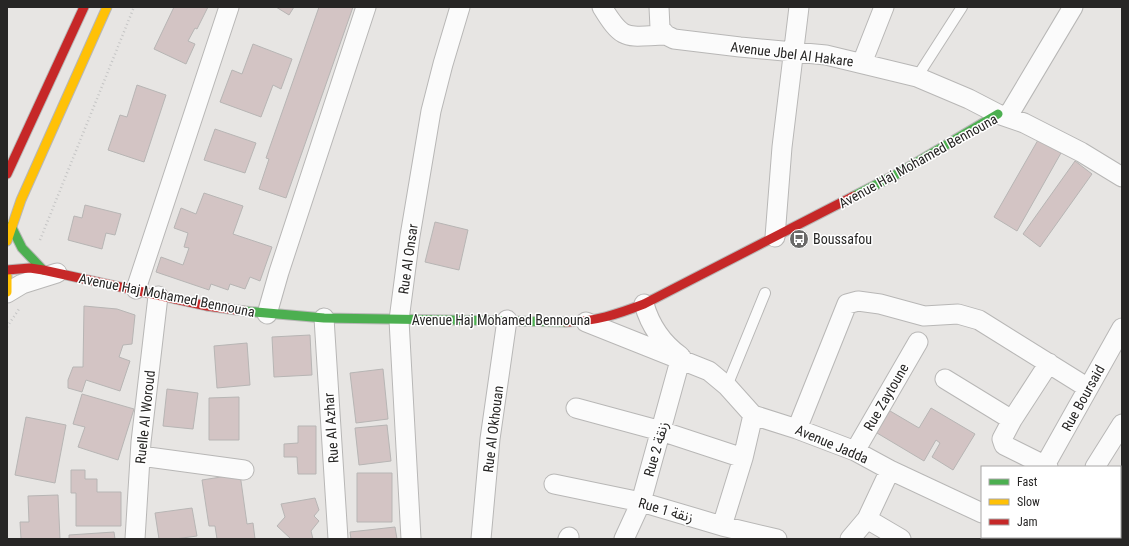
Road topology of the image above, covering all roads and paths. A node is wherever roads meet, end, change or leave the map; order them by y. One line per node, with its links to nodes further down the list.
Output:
1 (84, 7): 17 (street)
2 (106, 7): 19 (street)
3 (134, 7): 22 (path)
4 (229, 7): 26 (street)
5 (366, 7): 31 (street)
6 (460, 7): 33 (street, Rue Al Onsar)
7 (602, 7): 12 (street, Avenue Jbel Al Hakare)
8 (799, 7): 13 (street)
9 (884, 7): 14 (street)
10 (962, 7): 15 (lane)
11 (1073, 7): 16 (street)
12 (661, 21): 13 (street, Avenue Jbel Al Hakare)
13 (794, 52): 14 (street, Avenue Jbel Al Hakare); 20 (street)
14 (862, 62): 15 (street, Avenue Jbel Al Hakare)
15 (917, 77): 16 (street, Avenue Jbel Al Hakare)
16 (1003, 115): 18 (street, Avenue Haj Mohamed Bennouna); 20 (street, Avenue Haj Mohamed Bennouna)
17 (7, 174)
18 (1122, 177)
19 (11, 226): 21 (street); 22 (street)
20 (775, 237): 30 (street, Avenue Haj Mohamed Bennouna)
21 (7, 241)
22 (32, 259): 24 (street)
23 (7, 270): 24 (street, Avenue Haj Mohamed Bennouna)
24 (44, 275): 26 (street, Avenue Haj Mohamed Bennouna); 27 (street); 36 (path)
25 (7, 276): 27 (street)
26 (136, 289): 29 (street, Avenue Haj Mohamed Bennouna)
27 (7, 292)
28 (765, 293): 42 (lane)
29 (158, 296): 31 (street, Avenue Haj Mohamed Bennouna); 51 (street, Ruelle Al Woroud)
30 (644, 304): 35 (street, Avenue Haj Mohamed Bennouna); 39 (street, Avenue Jadda)
31 (267, 314): 32 (street, Avenue Haj Mohamed Bennouna)
32 (324, 318): 33 (street, Avenue Haj Mohamed Bennouna); 65 (street, Rue Al Azhar)
33 (399, 320): 34 (street, Avenue Haj Mohamed Bennouna); 66 (street, Rue Al Onsar)
34 (507, 320): 35 (street, Avenue Haj Mohamed Bennouna); 67 (street, Rue Al Okhouan)
35 (586, 322): 39 (street, Avenue Jadda)
36 (7, 327)
37 (1122, 328): 43 (street, Rue Boursaid)
38 (918, 342): 50 (street, Rue Zaytoune)
39 (685, 361): 42 (street, Avenue Jadda); 49 (street, Rue 2 زنقة)
40 (1048, 363): 43 (street); 46 (street); 48 (street)
41 (945, 380): 46 (street)
42 (727, 386): 45 (street, Avenue Jadda)
43 (1088, 388): 54 (street, Rue Boursaid)
44 (576, 408): 49 (street)
45 (754, 415): 48 (street, Avenue Jadda); 52 (street)
46 (1012, 420): 53 (street)
47 (1122, 424): 55 (street)
48 (797, 429): 50 (street, Avenue Jadda)
49 (661, 431): 52 (street); 59 (street, Rue 2 زنقة)
50 (855, 451): 57 (street, Avenue Jadda)
51 (141, 456): 56 (street); 64 (street, Ruelle Al Woroud)
52 (743, 458): 62 (street)
53 (1044, 466)
54 (1047, 466)
55 (1096, 466)
56 (244, 470)
57 (890, 470): 60 (street, Avenue Jadda); 61 (street)
58 (554, 484): 59 (street, Rue 1 زنقة)
59 (641, 502): 62 (street, Rue 1 زنقة); 68 (street, Rue 2 زنقة)
60 (981, 513)
61 (866, 519): 70 (street); 71 (street)
62 (722, 526): 63 (street, Rue 1 زنقة)
63 (751, 536): 69 (street, Rue 1 زنقة)
64 (135, 539)
65 (338, 539)
66 (411, 539)
67 (481, 539)
68 (624, 539)
69 (777, 539)
70 (850, 539)
71 (901, 539)

